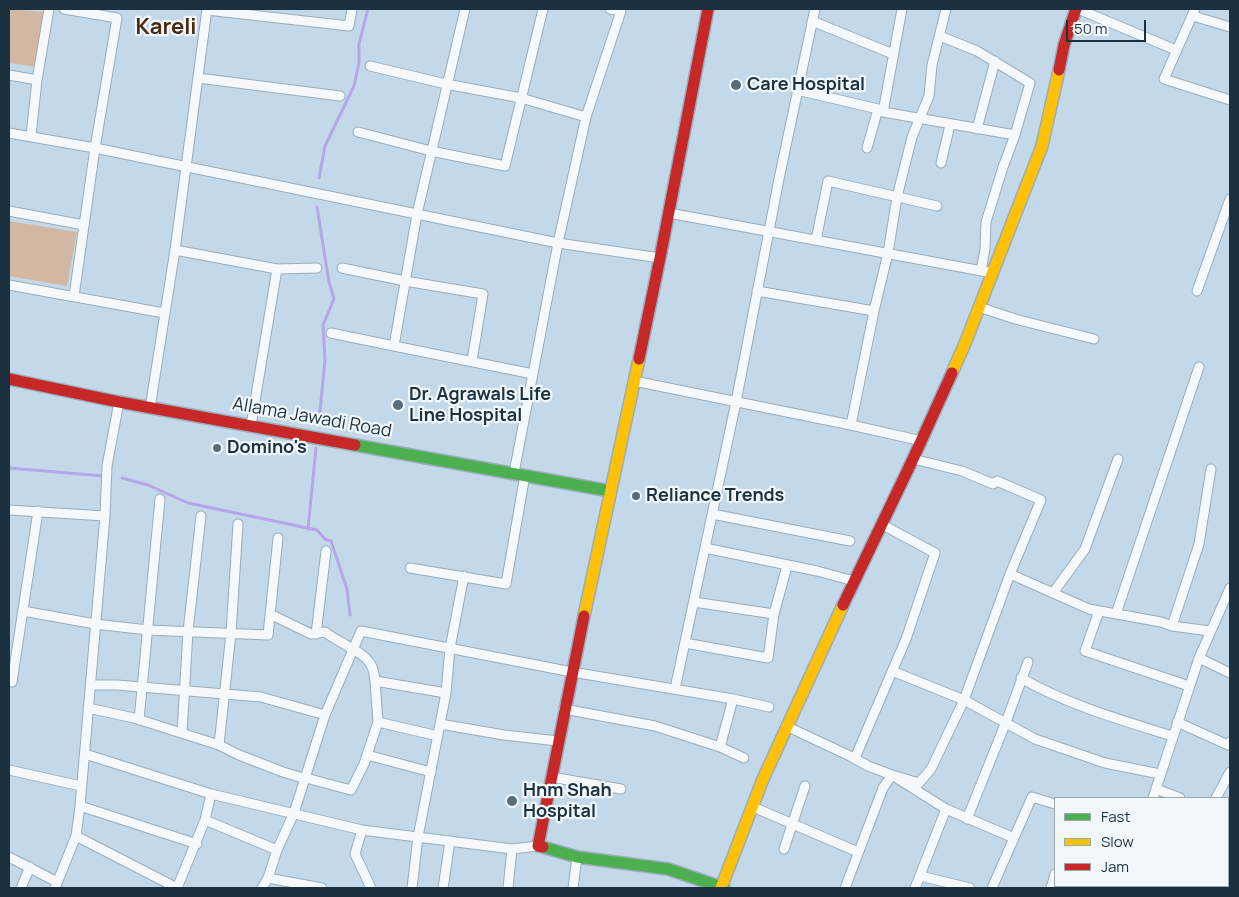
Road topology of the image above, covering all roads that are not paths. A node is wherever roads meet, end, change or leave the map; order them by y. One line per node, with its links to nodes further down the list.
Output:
1 (49, 9): 23 (street)
2 (64, 9): 38 (street)
3 (352, 9): 12 (street)
4 (465, 9): 24 (street)
5 (543, 9): 27 (street)
6 (610, 9): 30 (street)
7 (708, 9): 47 (street)
8 (815, 9): 14 (street)
9 (902, 9): 18 (street)
10 (945, 9): 16 (street)
11 (1077, 9): 17 (street); 59 (street)
12 (207, 10): 22 (street)
13 (1194, 13): 15 (street); 17 (street)
14 (812, 21): 18 (street); 25 (street)
15 (1230, 27)
16 (940, 36): 19 (street); 31 (street)
17 (1176, 50): 28 (street)
18 (893, 54): 29 (street)
19 (995, 61): 33 (street); 36 (street)
20 (370, 66): 24 (street)
21 (9, 75): 23 (street)
22 (198, 78): 26 (street); 42 (street)
23 (37, 80): 37 (street)
24 (446, 84): 27 (street); 40 (street)
25 (797, 90): 29 (street); 50 (street)
26 (340, 96)
27 (521, 98): 30 (street); 40 (street)
28 (1230, 100)
29 (881, 111): 31 (street); 39 (street)
30 (586, 117): 52 (street)
31 (920, 119): 32 (street); 43 (street)
32 (950, 125): 33 (street); 41 (street)
33 (977, 129): 36 (street)
34 (358, 132): 40 (street)
35 (9, 133): 37 (street)
36 (1015, 135): 59 (street)
37 (31, 136): 38 (street)
38 (95, 148): 42 (street); 49 (street)
39 (867, 148)
40 (431, 151): 48 (street)
41 (941, 163)
42 (186, 167): 48 (street); 53 (street)
43 (897, 197): 45 (street); 51 (street); 54 (street)
44 (1230, 199): 63 (street)
45 (937, 206)
46 (9, 211): 49 (street)
47 (669, 213): 50 (street); 55 (street)
48 (417, 214): 52 (street); 60 (street)
49 (84, 225): 64 (street)
50 (769, 231): 51 (street); 62 (street)
51 (816, 240): 54 (street)
52 (558, 243): 55 (street); 73 (street)
53 (175, 250): 58 (street); 67 (street)
54 (888, 253): 59 (street); 66 (street)
55 (660, 258): 75 (street)
56 (317, 268): 58 (street)
57 (342, 268): 60 (street)
58 (276, 269): 79 (street)
59 (987, 272): 65 (street)
60 (405, 281): 70 (street); 71 (street)
61 (9, 285): 64 (street)
62 (757, 290): 66 (street); 77 (street)
63 (1196, 291)
64 (74, 296): 67 (street)
65 (979, 307): 69 (street); 81 (street)
66 (874, 311): 80 (street)
67 (164, 313): 78 (street)
68 (331, 333): 70 (street)
69 (1094, 339)
70 (394, 346): 71 (street)
71 (472, 361): 73 (street)
72 (1199, 367): 111 (street)
73 (533, 374): 85 (street)
74 (9, 379): 76 (street, Allama Jawadi Road)
75 (634, 381): 77 (street); 86 (street)
76 (119, 402): 78 (street, Allama Jawadi Road); 91 (street)
77 (736, 402): 80 (street); 90 (street)
78 (150, 408): 79 (street, Allama Jawadi Road)
79 (251, 425): 85 (street, Allama Jawadi Road)
80 (851, 425): 81 (street)
81 (922, 441): 82 (street)
82 (914, 459): 94 (street); 101 (street)
83 (1118, 459): 105 (street)
84 (1211, 469): 113 (street)
85 (520, 474): 86 (street, Allama Jawadi Road); 102 (street)
86 (610, 490): 125 (street)
87 (160, 499): 114 (street)
88 (9, 510): 89 (street)
89 (38, 511): 91 (street); 107 (street)
90 (712, 514): 96 (street); 97 (street)
91 (105, 516): 112 (street)
92 (201, 516): 115 (street)
93 (238, 524): 117 (street)
94 (882, 524): 103 (street); 124 (street)
95 (278, 538): 109 (street)
96 (850, 541)
97 (705, 548): 99 (street); 106 (street)
98 (326, 550): 118 (street)
99 (787, 566): 103 (street); 110 (street)
100 (410, 568): 102 (street)
101 (1010, 574): 105 (street); 138 (street)
102 (464, 576): 120 (street)
103 (854, 581): 148 (street)
104 (1230, 588): 116 (street)
105 (1053, 593): 108 (street)
106 (694, 602): 110 (street); 119 (street)
107 (23, 611): 112 (street); 129 (street)
108 (1099, 611): 111 (street); 131 (street)
109 (270, 614): 117 (street); 118 (street)
110 (774, 614): 119 (street)
111 (1116, 614): 113 (street)
112 (95, 624): 114 (street); 130 (street)
113 (1172, 626): 116 (street)
114 (148, 630): 115 (street); 132 (street)
115 (188, 631): 117 (street); 134 (street)
116 (1210, 631): 122 (street)
117 (231, 633): 136 (street)
118 (316, 634): 121 (street)
119 (685, 643): 133 (street)
120 (450, 648): 121 (street); 125 (street); 135 (street)
121 (353, 649): 128 (street); 142 (street)
122 (1199, 658): 126 (street); 131 (street)
123 (1028, 662): 127 (street)
124 (892, 671): 138 (street); 159 (street)
125 (572, 672): 133 (street); 141 (street)
126 (1230, 673)
127 (1021, 678): 145 (street); 151 (street)
128 (375, 681): 135 (street); 144 (street)
129 (12, 682)
130 (91, 685): 132 (street); 140 (street)
131 (1190, 686): 146 (street)
132 (144, 687): 134 (street); 143 (street)
133 (675, 689): 137 (street)
134 (185, 691): 136 (street); 149 (street)
135 (446, 693): 147 (street)
136 (225, 694): 142 (street); 154 (street)
137 (733, 699): 139 (street); 155 (street)
138 (964, 700): 145 (street); 164 (street)
139 (769, 707)
140 (88, 708): 143 (street); 156 (street)
141 (564, 709): 152 (street); 155 (street)
142 (325, 715): 166 (street)
143 (139, 720): 149 (street)
144 (378, 722): 150 (street); 157 (street)
145 (1006, 722): 163 (street); 180 (street)
146 (1177, 722): 151 (street); 153 (street)
147 (440, 724): 150 (street); 152 (street)
148 (786, 726): 159 (street); 177 (street)
149 (182, 733): 154 (street)
150 (438, 736): 161 (street)
151 (1172, 736): 163 (street)
152 (558, 741): 165 (street)
153 (1230, 742)
154 (219, 744): 166 (street)
155 (720, 747): 158 (street)
156 (86, 754): 167 (street); 171 (street)
157 (367, 755): 161 (street); 166 (street)
158 (744, 758)
159 (855, 758): 164 (street)
160 (9, 770): 167 (street)
161 (431, 772): 185 (street)
162 (1230, 772): 174 (street)
163 (1160, 774): 169 (street)
164 (892, 775): 178 (street); 193 (street)
165 (551, 777): 170 (street); 189 (street)
166 (306, 778): 179 (street)
167 (80, 786): 176 (street)
168 (805, 786): 182 (street)
169 (1156, 788): 172 (street); 173 (street)
170 (621, 789)
171 (211, 794): 179 (street); 181 (street)
172 (1153, 797)
173 (1178, 797)
174 (1217, 797)
175 (1054, 804): 186 (street)
176 (80, 806): 184 (street); 188 (street)
177 (754, 807): 182 (street); 209 (street)
178 (946, 809): 180 (street); 197 (street)
179 (294, 813): 183 (street); 192 (street)
180 (967, 819): 186 (street)
181 (205, 820): 188 (street); 192 (street)
182 (792, 824): 191 (street); 193 (street)
183 (362, 830): 185 (street); 204 (street)
184 (76, 836): 199 (street); 201 (street)
185 (418, 837): 187 (street); 205 (street)
186 (1014, 838): 213 (street)
187 (450, 841): 190 (street); 206 (street)
188 (196, 844): 201 (street)
189 (538, 846): 190 (street); 195 (street)
190 (512, 849): 207 (street)
191 (784, 849)
192 (276, 850): 198 (street)
193 (858, 852): 210 (street)
194 (9, 857): 196 (street)
195 (577, 857): 208 (street); 209 (street)
196 (30, 867): 199 (street); 200 (street)
197 (920, 876): 211 (street); 212 (street)
198 (268, 878): 202 (street); 203 (street)
199 (56, 885)
200 (21, 888)
201 (177, 888)
202 (262, 888)
203 (322, 888)
204 (371, 888)
205 (412, 888)
206 (443, 888)
207 (508, 888)
208 (573, 888)
209 (722, 888)
210 (845, 888)
211 (915, 888)
212 (970, 888)
213 (992, 888)

